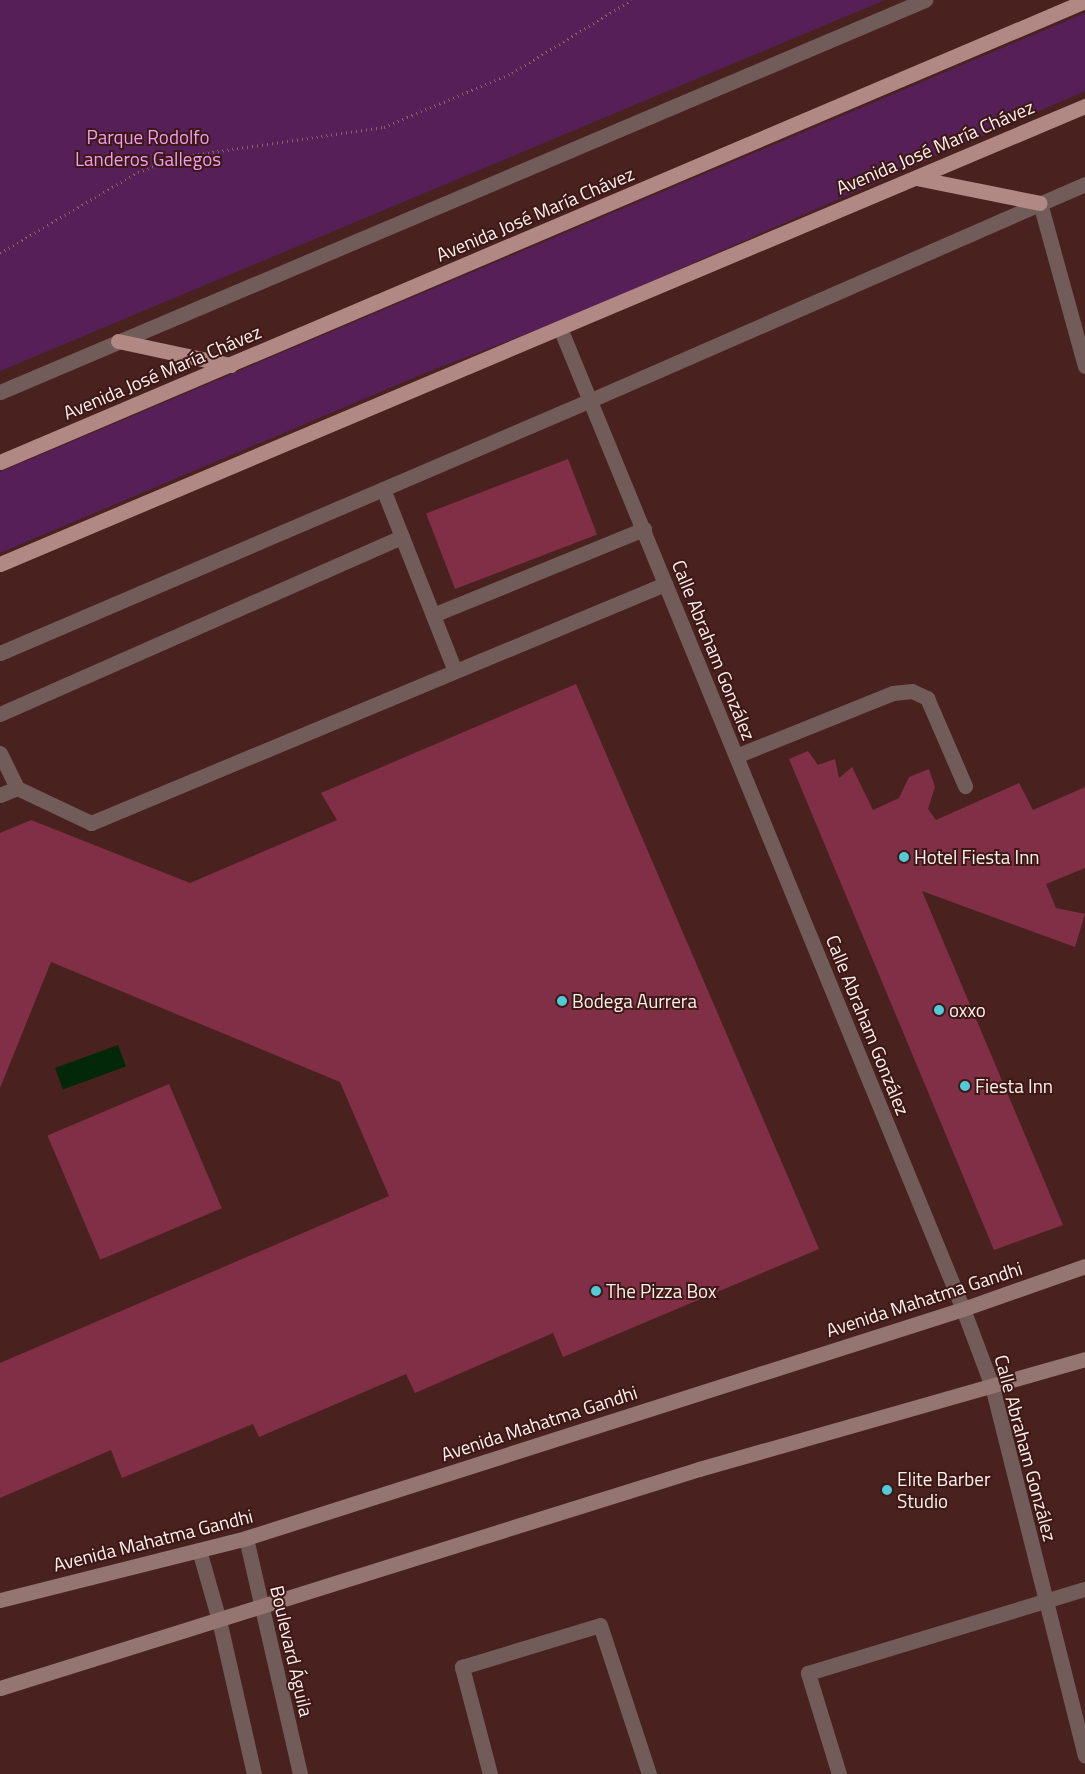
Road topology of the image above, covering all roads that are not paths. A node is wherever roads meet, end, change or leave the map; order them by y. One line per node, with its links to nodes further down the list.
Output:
1 (925, 0): 8 (street)
2 (1085, 1): 9 (main road, Avenida José María Chávez)
3 (1085, 106): 4 (main road, Avenida José María Chávez)
4 (916, 178): 6 (main road); 7 (main road, Avenida José María Chávez)
5 (1085, 184): 6 (street)
6 (1040, 204): 10 (street); 12 (street)
7 (560, 328): 12 (street, Calle Abraham González); 17 (main road, Avenida José María Chávez)
8 (118, 341): 9 (main road); 11 (street)
9 (230, 365): 13 (main road, Avenida José María Chávez)
10 (1085, 366)
11 (0, 392)
12 (591, 400): 14 (street); 15 (street, Calle Abraham González)
13 (0, 462)
14 (383, 489): 16 (street); 20 (street)
15 (644, 529): 18 (street, Calle Abraham González); 19 (street)
16 (402, 537): 19 (street); 22 (street)
17 (0, 564)
18 (665, 584): 21 (street); 24 (street, Calle Abraham González)
19 (432, 615): 21 (street)
20 (0, 652)
21 (455, 671): 26 (street)
22 (0, 714)
23 (0, 753): 26 (street)
24 (736, 756): 25 (street); 29 (street, Calle Abraham González)
25 (965, 786)
26 (17, 788): 27 (street)
27 (0, 795)
28 (1085, 1266): 29 (main road, Avenida Mahatma Gandhi)
29 (963, 1309): 31 (street, Calle Abraham González); 32 (main road, Avenida Mahatma Gandhi)
30 (1085, 1359): 31 (main road)
31 (992, 1386): 36 (street, Calle Abraham González); 37 (main road)
32 (246, 1538): 33 (main road, Avenida Mahatma Gandhi); 37 (street, Boulevard Águila)
33 (199, 1550): 35 (main road, Avenida Mahatma Gandhi); 38 (street)
34 (1085, 1589): 36 (street)
35 (0, 1600)
36 (1046, 1601): 40 (street, Calle Abraham González); 45 (street)
37 (262, 1608): 38 (main road); 42 (street, Boulevard Águila)
38 (219, 1620): 39 (main road); 41 (street)
39 (0, 1688)
40 (1085, 1755)
41 (254, 1774)
42 (300, 1774)
43 (490, 1774): 44 (street)
44 (649, 1774)
45 (839, 1774)

